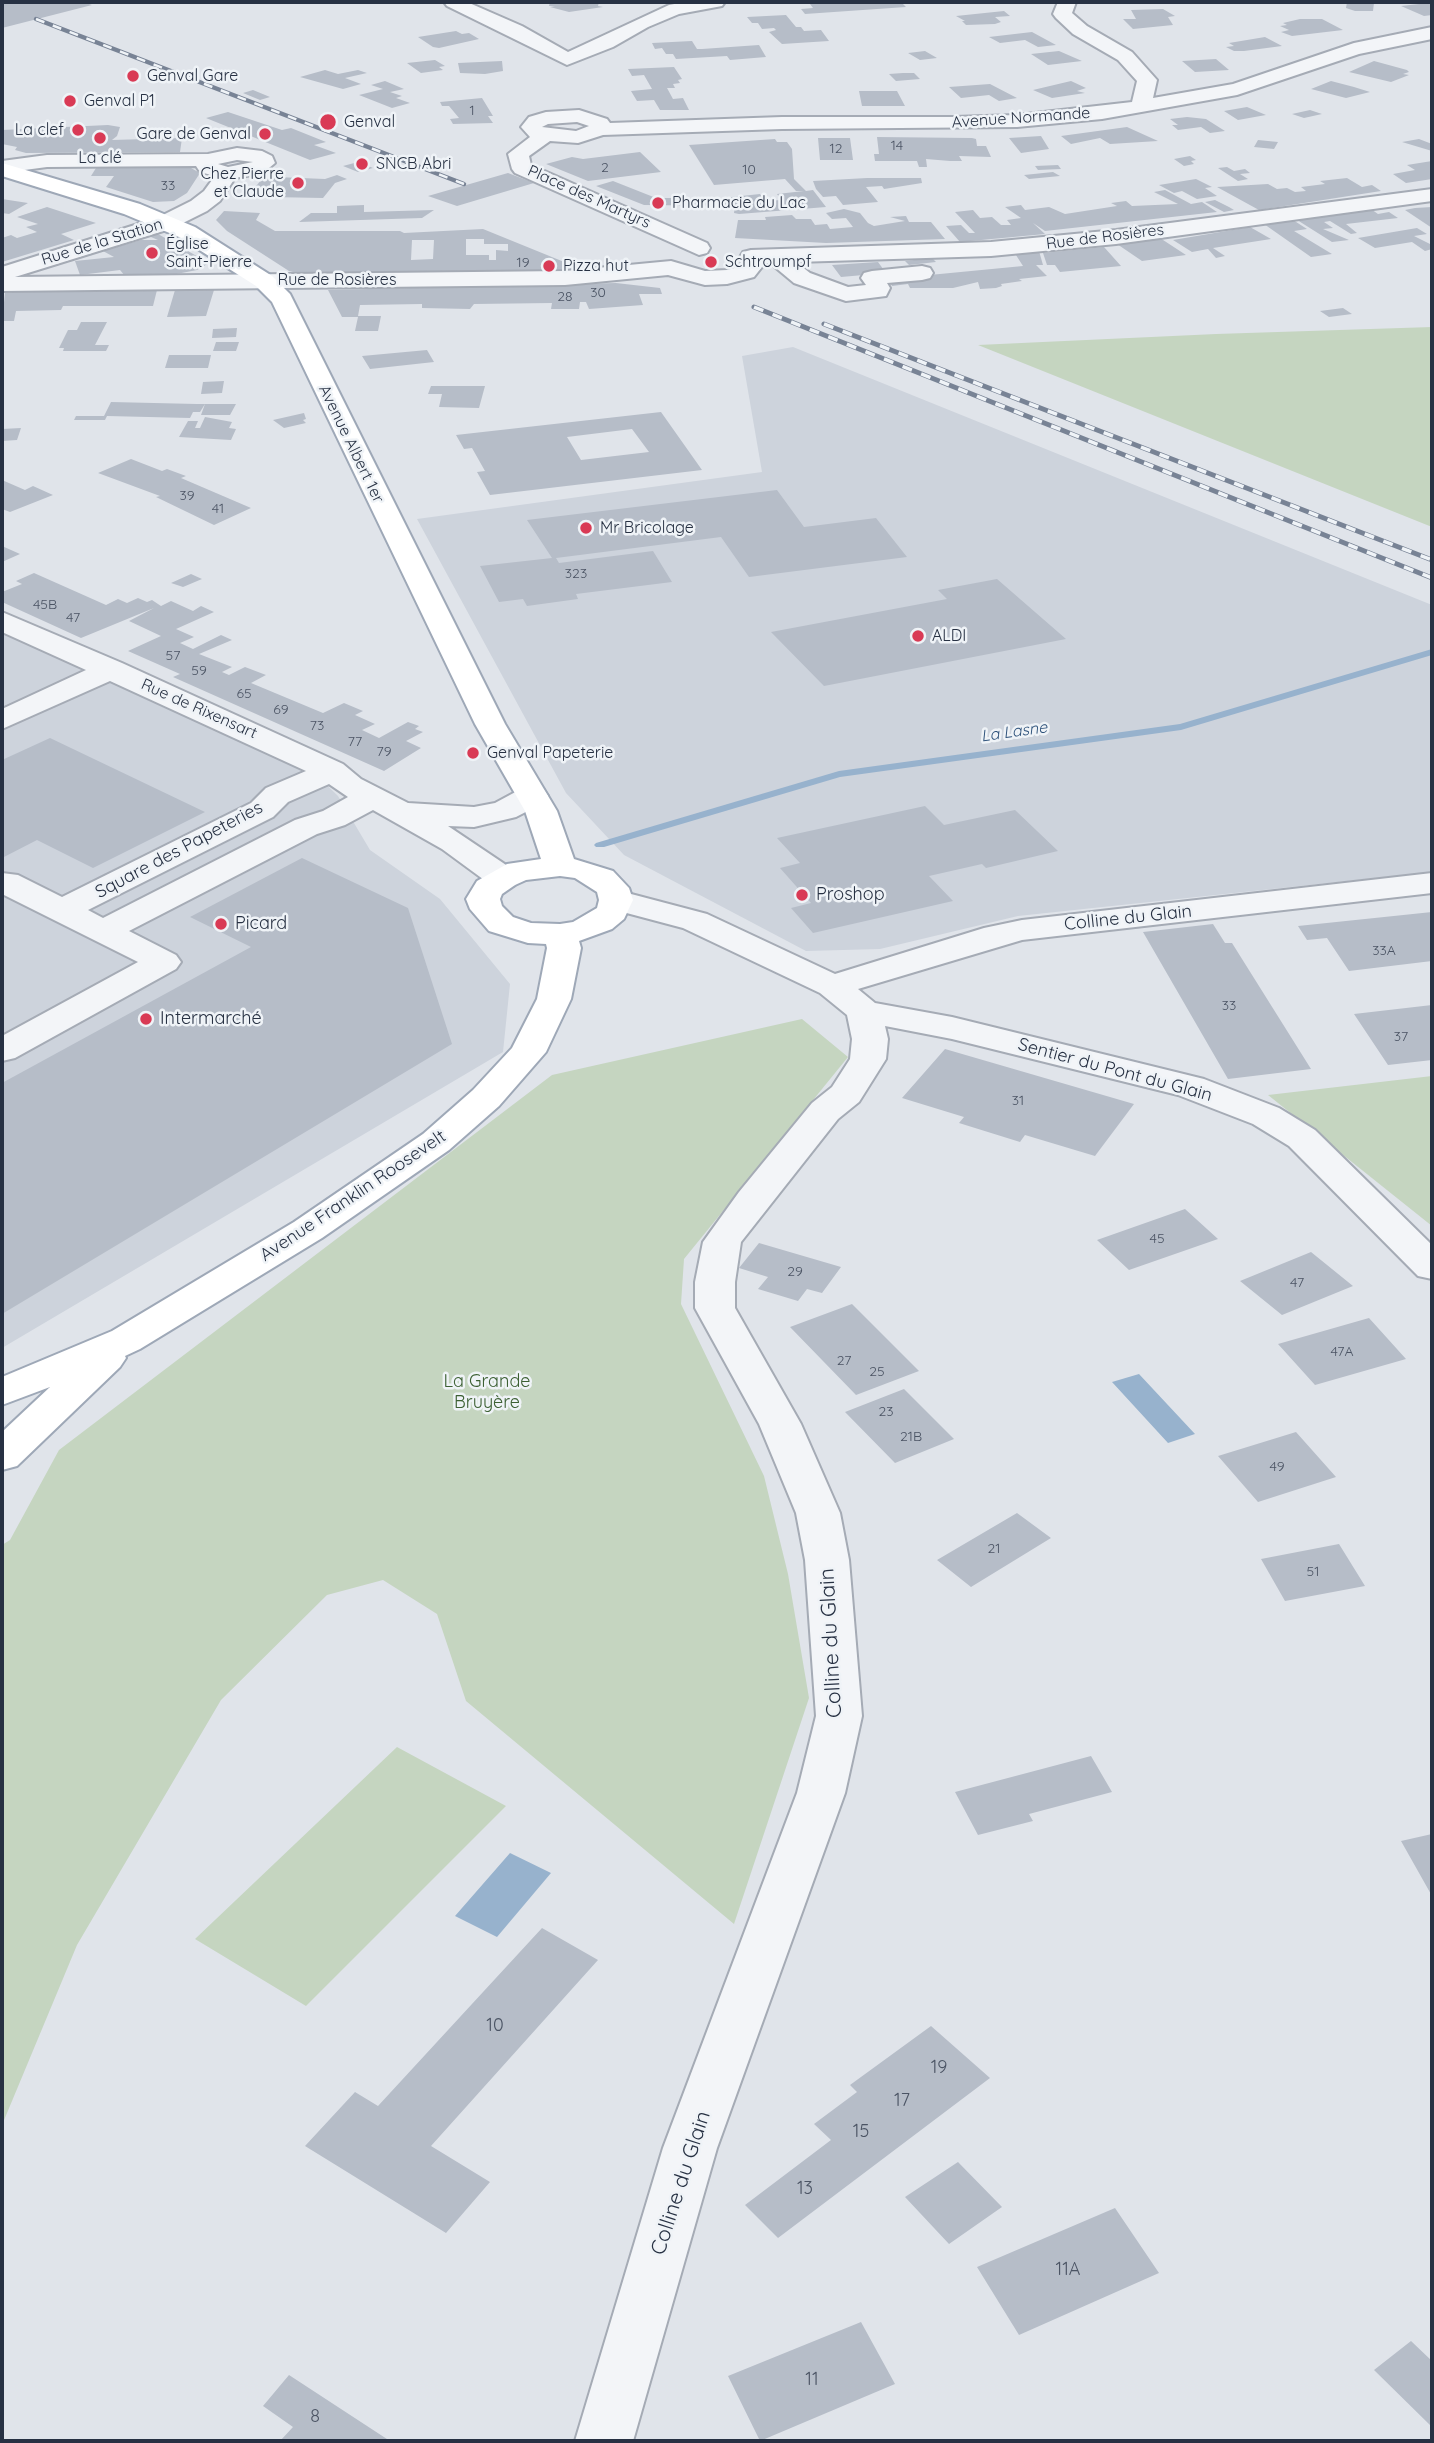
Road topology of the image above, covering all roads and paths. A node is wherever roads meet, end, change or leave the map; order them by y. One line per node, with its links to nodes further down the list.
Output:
1 (453, 2): 6 (street)
2 (716, 2): 4 (street)
3 (1067, 2): 7 (street)
4 (679, 5): 6 (street)
5 (1432, 33): 7 (street, Avenue Normande)
6 (567, 59): 8 (street)
7 (1141, 107): 9 (street, Avenue Normande)
8 (562, 116): 9 (street); 10 (street)
9 (600, 129): 10 (street)
10 (546, 135): 16 (street, Place des Martyrs)
11 (208, 160): 12 (street, Avenue Albert 1er); 13 (street); 13 (street)
12 (6, 172): 15 (main road, Avenue Albert 1er)
13 (228, 173): 15 (street, Rue de la Station)
14 (1432, 195): 18 (street, Rue de Rosières)
15 (165, 223): 21 (street, Rue de la Station); 22 (main road, Avenue Albert 1er)
16 (699, 248): 17 (street, Rue de Rosières); 20 (street)
17 (737, 252): 18 (street, Rue de Rosières); 20 (street)
18 (775, 256): 19 (street)
19 (1013, 265)
20 (671, 268): 22 (street, Rue de Rosières)
21 (2, 274)
22 (264, 281): 23 (street, Rue de Rosières); 28 (main road, Avenue Albert 1er)
23 (2, 284)
24 (2, 621): 25 (street, Rue de Rixensart)
25 (112, 669): 26 (street); 27 (street, Rue de Rixensart)
26 (2, 720)
27 (332, 771): 29 (street, Rue de Rixensart); 35 (street, Square des Papeteries)
28 (532, 796): 29 (street, Rue de Rixensart); 30 (main road, Avenue Albert 1er)
29 (381, 801): 31 (street, Rue de Rixensart); 36 (street, Square des Papeteries)
30 (560, 866): 31 (main road); 34 (main road)
31 (503, 878): 37 (main road)
32 (1432, 883): 38 (street, Colline du Glain)
33 (2, 884): 35 (street, Square des Papeteries)
34 (616, 901): 37 (main road); 38 (street)
35 (63, 910): 36 (street, Square des Papeteries)
36 (104, 931): 39 (street, Square des Papeteries)
37 (560, 934): 41 (main road, Avenue Franklin Roosevelt)
38 (848, 998): 40 (street, Sentier du Pont du Glain); 44 (street, Colline du Glain)
39 (2, 1050)
40 (1432, 1267)
41 (125, 1340): 42 (main road, Avenue Franklin Roosevelt); 43 (main road, Avenue Franklin Roosevelt)
42 (2, 1392)
43 (2, 1457)
44 (604, 2441)

